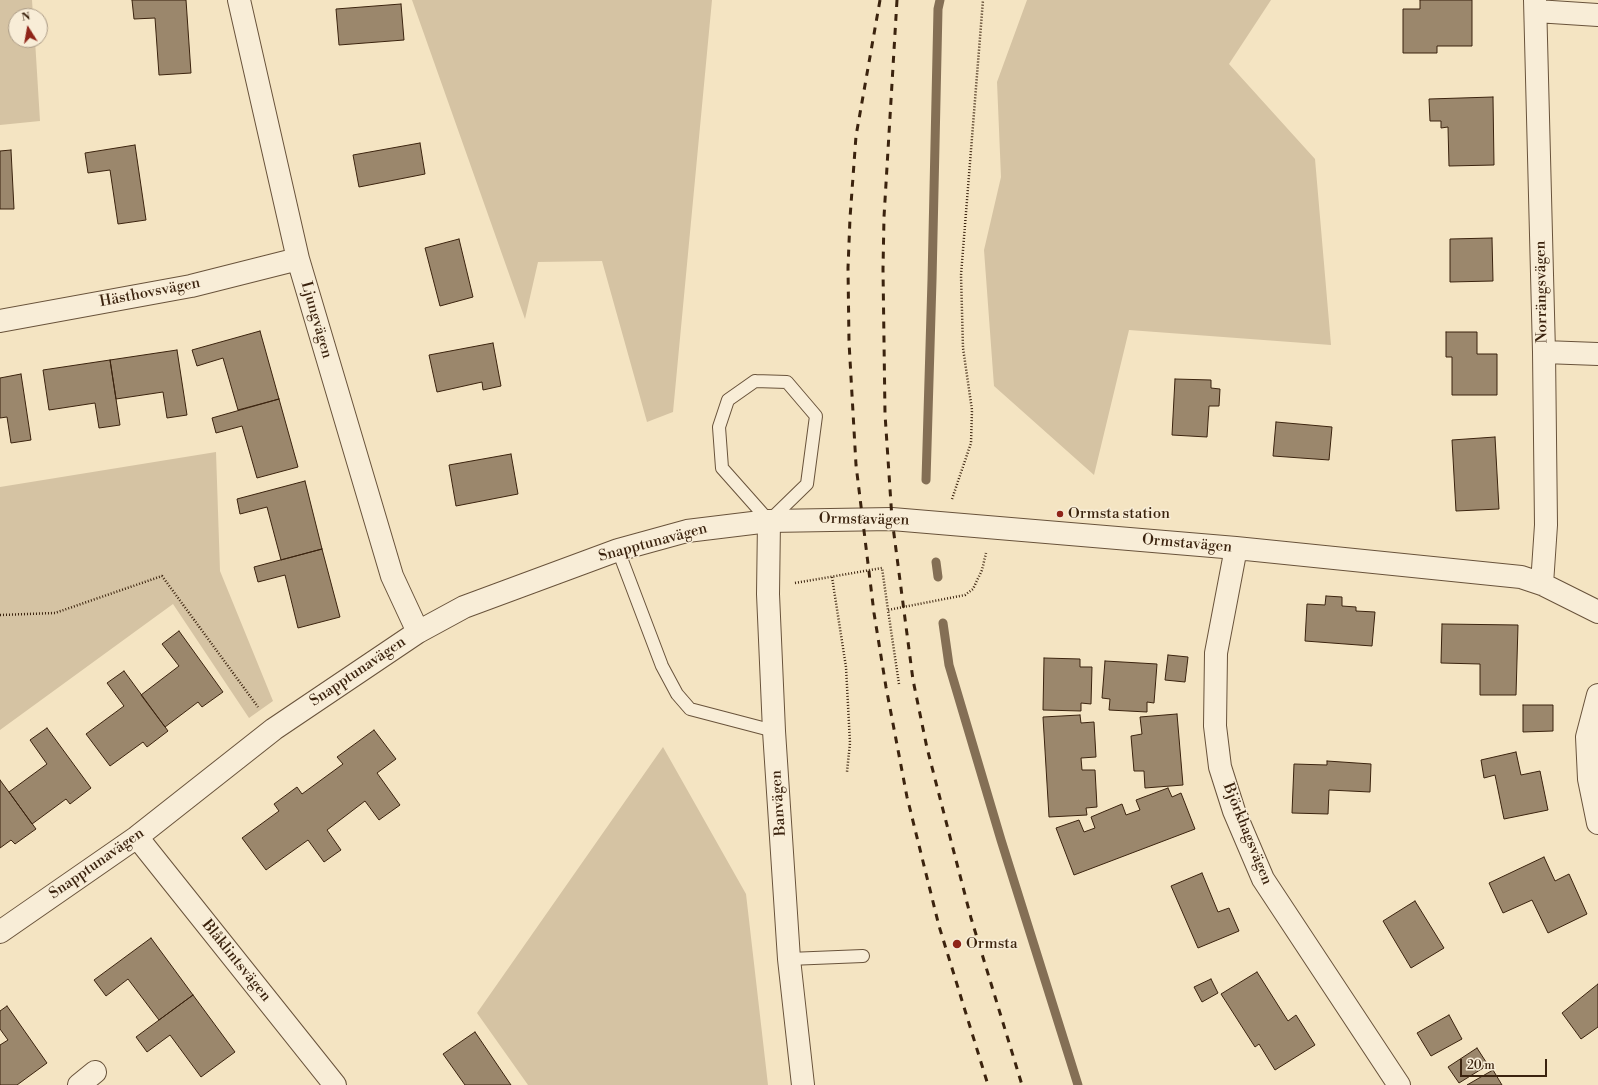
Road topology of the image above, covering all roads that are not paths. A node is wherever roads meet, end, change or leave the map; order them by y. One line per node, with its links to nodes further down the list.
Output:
1 (238, 0): 4 (street, Ljungvägen)
2 (1536, 6): 3 (street); 6 (street, Norrängsvägen)
3 (1598, 15)
4 (298, 259): 5 (street, Hästhovsvägen); 13 (street, Ljungvägen)
5 (0, 321)
6 (1544, 352): 7 (street); 11 (street, Norrängsvägen)
7 (1598, 354)
8 (769, 521): 8 (lane); 9 (street, Ormstavägen); 10 (street, Snapptunavägen); 15 (street, Banvägen)
9 (1236, 548): 11 (street, Ormstavägen); 23 (street, Björkhagsvägen)
10 (618, 550): 13 (street, Snapptunavägen); 15 (lane)
11 (1542, 584): 12 (street, Ormstavägen)
12 (1598, 612)
13 (418, 632): 17 (street, Snapptunavägen)
14 (1598, 695): 16 (street)
15 (774, 731): 20 (street, Banvägen)
16 (1598, 823)
17 (137, 837): 18 (street, Snapptunavägen); 21 (street, Blåklintsvägen)
18 (0, 932)
19 (863, 956): 20 (lane)
20 (790, 959): 22 (street, Banvägen)
21 (335, 1085)
22 (803, 1085)
23 (1399, 1085)

